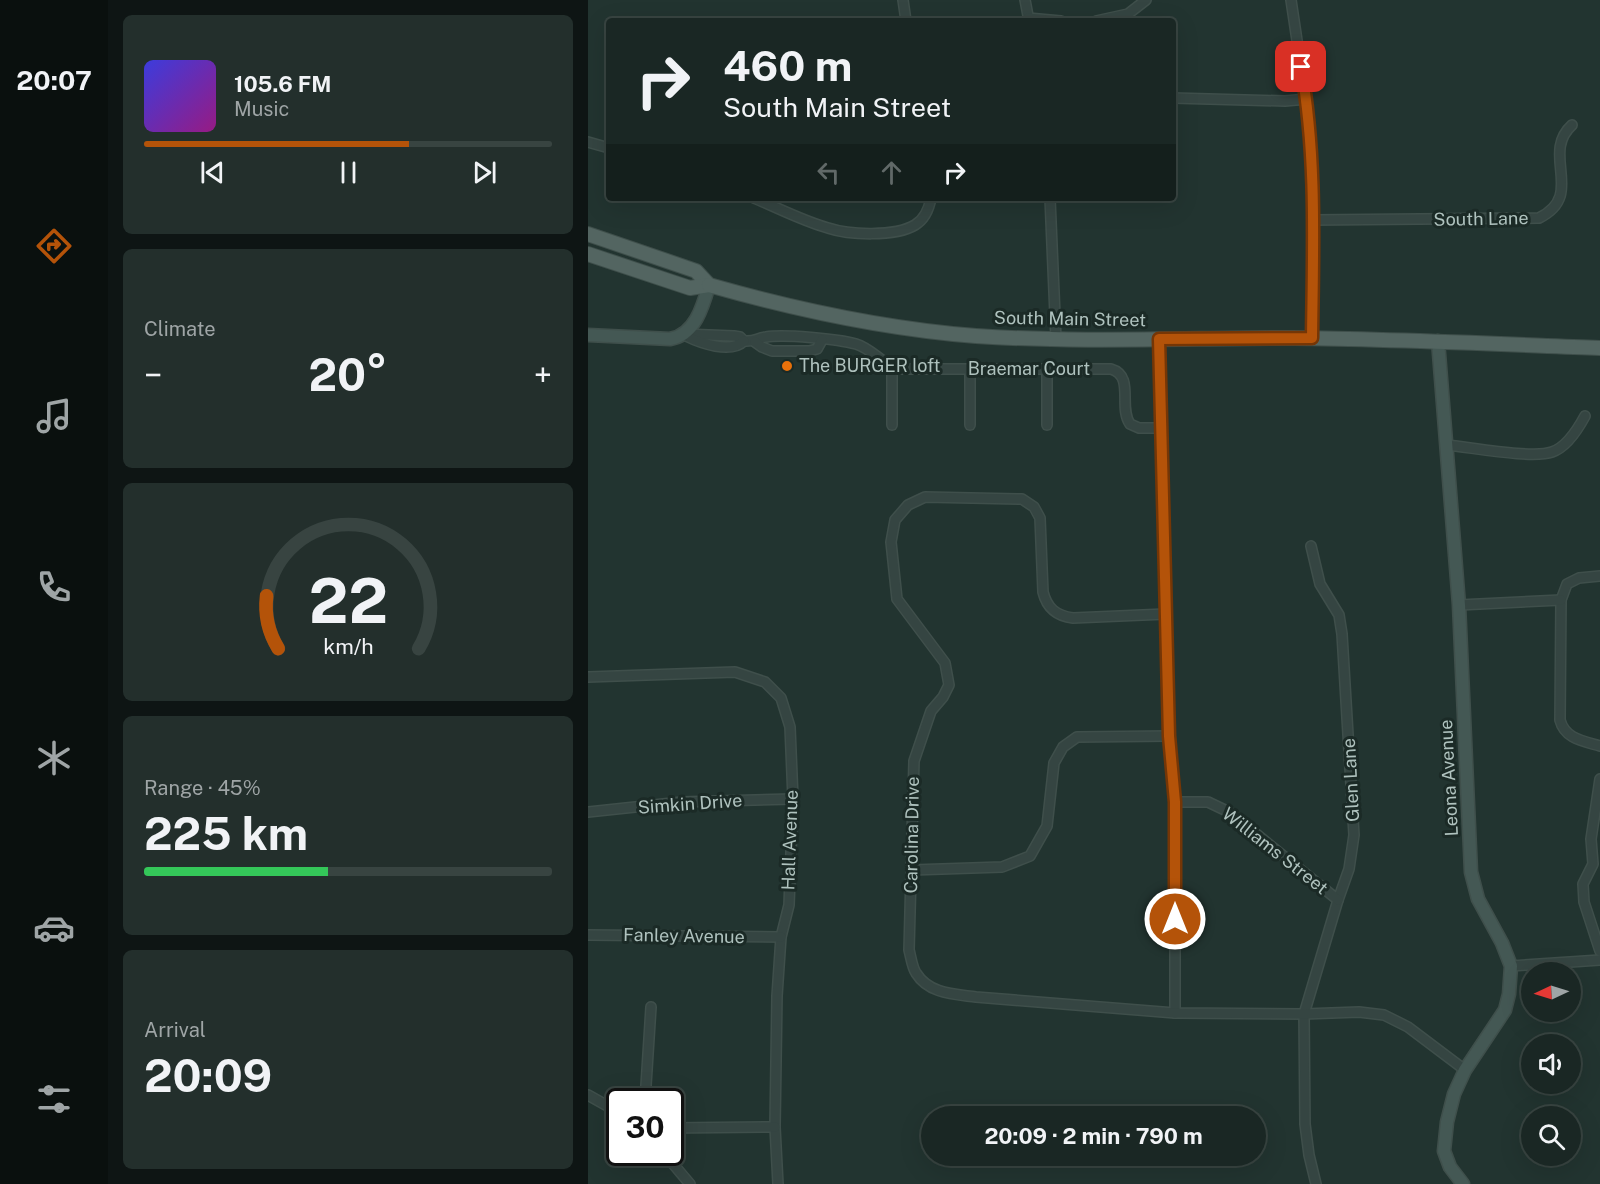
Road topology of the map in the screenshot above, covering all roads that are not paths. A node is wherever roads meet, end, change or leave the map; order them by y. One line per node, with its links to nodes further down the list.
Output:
1 (903, 0): 5 (street)
2 (1025, 0): 6 (street)
3 (1146, 0): 7 (street)
4 (1291, 0): 9 (street)
5 (906, 18)
6 (1028, 18)
7 (1110, 18)
8 (1176, 98): 9 (street)
9 (1307, 99): 16 (street)
10 (1572, 125): 16 (street, South Lane)
11 (588, 142): 12 (street)
12 (606, 147)
13 (761, 201): 14 (street)
14 (930, 201)
15 (1050, 201): 23 (street)
16 (1313, 220): 22 (street)
17 (588, 234): 19 (main road)
18 (588, 254): 19 (main road)
19 (709, 285): 20 (street); 23 (main road, South Main Street)
20 (684, 334): 21 (street); 27 (street)
21 (588, 335)
22 (1312, 338): 24 (main road, South Main Street); 26 (main road, South Main Street)
23 (1056, 339): 24 (main road, South Main Street)
24 (1159, 339): 36 (street)
25 (822, 340): 27 (street); 27 (street); 29 (street)
26 (1438, 341): 28 (main road, South Main Street); 37 (street, Leona Avenue)
27 (755, 342)
28 (1600, 348)
29 (892, 368): 30 (street, Braemar Court); 34 (street)
30 (970, 369): 31 (street, Braemar Court); 35 (street)
31 (1047, 369): 33 (street); 36 (street, Braemar Court)
32 (1585, 416): 37 (street)
33 (1047, 424)
34 (892, 425)
35 (970, 425)
36 (1162, 428): 42 (street)
37 (1446, 445): 41 (street, Leona Avenue)
38 (1311, 546): 52 (street, Glen Lane)
39 (1600, 576): 40 (street)
40 (1561, 600): 41 (street); 45 (street)
41 (1459, 605): 57 (street, Leona Avenue)
42 (1166, 614): 44 (street); 51 (street, Carolina Drive)
43 (588, 677): 47 (street, Hall Avenue)
44 (1169, 736): 48 (street); 51 (street)
45 (1600, 746)
46 (1600, 779): 50 (street)
47 (793, 799): 49 (street, Simkin Drive); 54 (street, Hall Avenue)
48 (1175, 802): 52 (street, Williams Street); 59 (street)
49 (588, 812)
50 (1596, 863): 55 (street)
51 (912, 870): 59 (street, Carolina Drive)
52 (1338, 900): 60 (street, Glen Lane)
53 (588, 935): 54 (street, Fanley Avenue)
54 (781, 937): 65 (street, Hall Avenue)
55 (1600, 951)
56 (1600, 960): 57 (street)
57 (1510, 966): 61 (street, Leona Avenue)
58 (651, 1007): 62 (street)
59 (1175, 1013): 60 (street, Carolina Drive)
60 (1304, 1014): 61 (street, Carolina Drive); 70 (street)
61 (1465, 1070): 71 (street, Leona Avenue)
62 (646, 1088)
63 (588, 1095): 64 (street)
64 (606, 1105)
65 (775, 1127): 66 (street); 69 (street, Hall Avenue)
66 (684, 1128)
67 (675, 1166): 68 (street)
68 (690, 1184)
69 (778, 1184)
70 (1316, 1184)
71 (1463, 1184)

